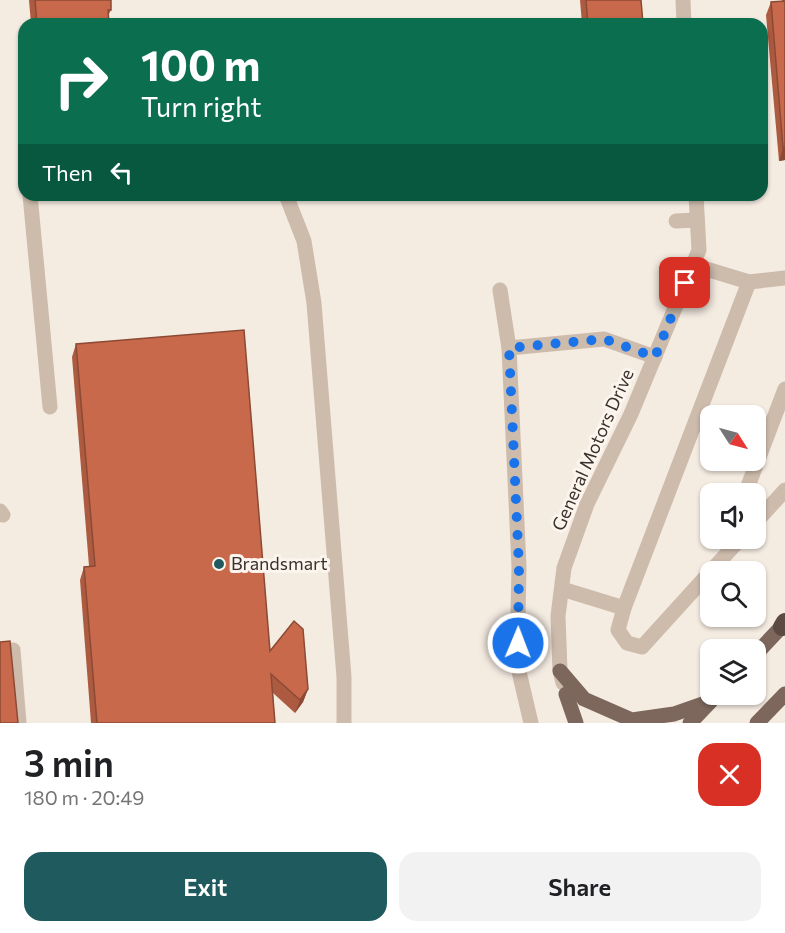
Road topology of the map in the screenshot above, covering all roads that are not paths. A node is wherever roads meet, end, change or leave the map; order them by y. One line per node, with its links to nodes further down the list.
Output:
1 (682, 0): 2 (street)
2 (684, 18)
3 (31, 201): 15 (street)
4 (288, 201): 33 (street)
5 (696, 201): 6 (street, General Motors Drive)
6 (698, 220): 7 (street); 8 (street, General Motors Drive)
7 (676, 221)
8 (693, 265): 10 (street); 13 (street, General Motors Drive)
9 (785, 278): 10 (street)
10 (749, 282): 23 (street)
11 (500, 290): 12 (street)
12 (509, 348): 13 (street); 34 (street)
13 (655, 357): 22 (street, General Motors Drive)
14 (785, 389): 16 (street)
15 (50, 407)
16 (749, 483)
17 (785, 490): 18 (street)
18 (766, 511)
19 (731, 549): 20 (street)
20 (721, 561)
21 (700, 584): 23 (street)
22 (561, 590): 23 (street); 27 (street, General Motors Drive)
23 (624, 608)
24 (784, 624): 25 (main road)
25 (766, 643)
26 (14, 650): 32 (street)
27 (560, 671): 28 (street, General Motors Drive); 30 (main road)
28 (566, 694): 35 (main road); 36 (street, General Motors Drive)
29 (785, 694): 38 (main road)
30 (700, 704)
31 (707, 705): 37 (main road)
32 (20, 723)
33 (344, 723)
34 (531, 723)
35 (576, 723)
36 (584, 723)
37 (690, 723)
38 (757, 723)

